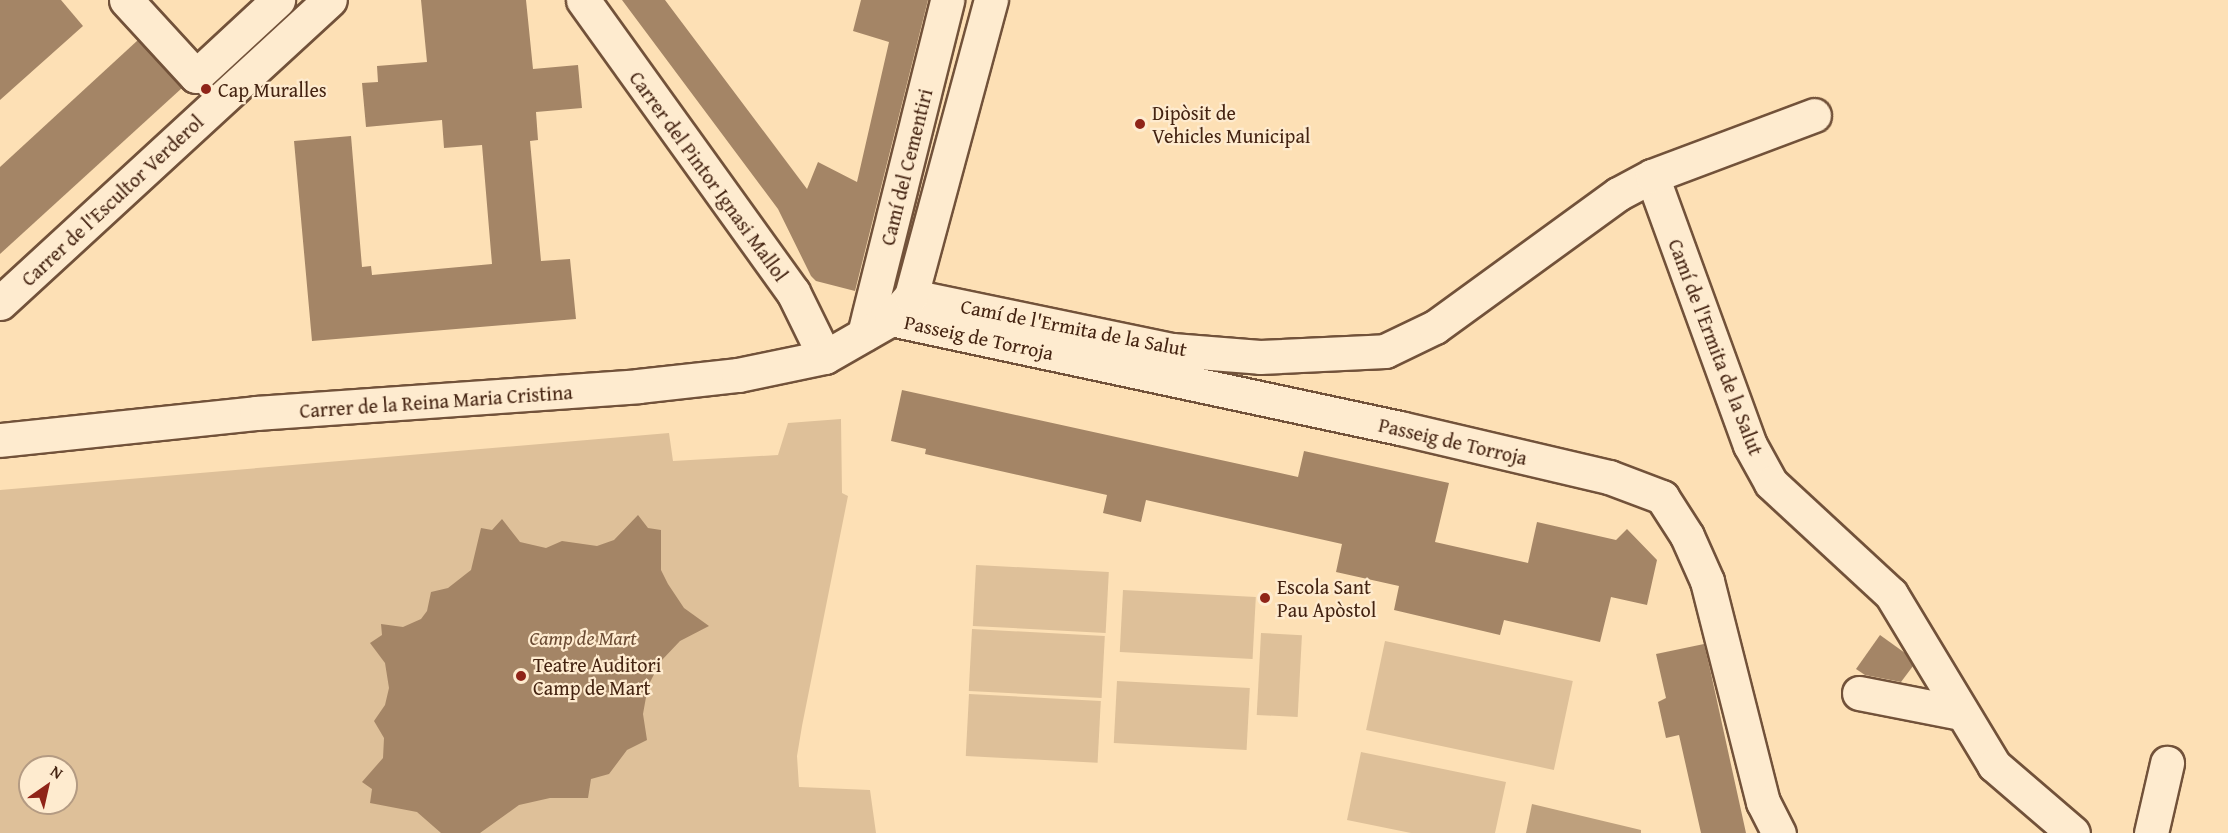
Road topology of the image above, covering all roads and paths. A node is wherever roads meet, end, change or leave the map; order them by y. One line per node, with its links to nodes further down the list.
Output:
1 (126, 0): 2 (street)
2 (278, 0)
3 (330, 0): 9 (street, Carrer de l'Escultor Verderol)
4 (583, 0): 11 (street, Carrer del Pintor Ignasi Mallol)
5 (947, 0): 10 (street, Camí del Cementiri)
6 (991, 0): 10 (street, Camí del Cementiri)
7 (1814, 115): 8 (street, Camí de l'Ermita de la Salut)
8 (1652, 176): 10 (street, Camí de l'Ermita de la Salut); 14 (street, Camí de l'Ermita de la Salut)
9 (0, 303)
10 (889, 316): 11 (street, Carrer de la Reina Maria Cristina); 16 (street, Passeig de Torroja)
11 (825, 357): 12 (street, Carrer de la Reina Maria Cristina)
12 (0, 440)
13 (1859, 693): 14 (street)
14 (1961, 713): 17 (street, Camí de l'Ermita de la Salut)
15 (2167, 763): 18 (street)
16 (1779, 833)
17 (2073, 833)
18 (2151, 833)

